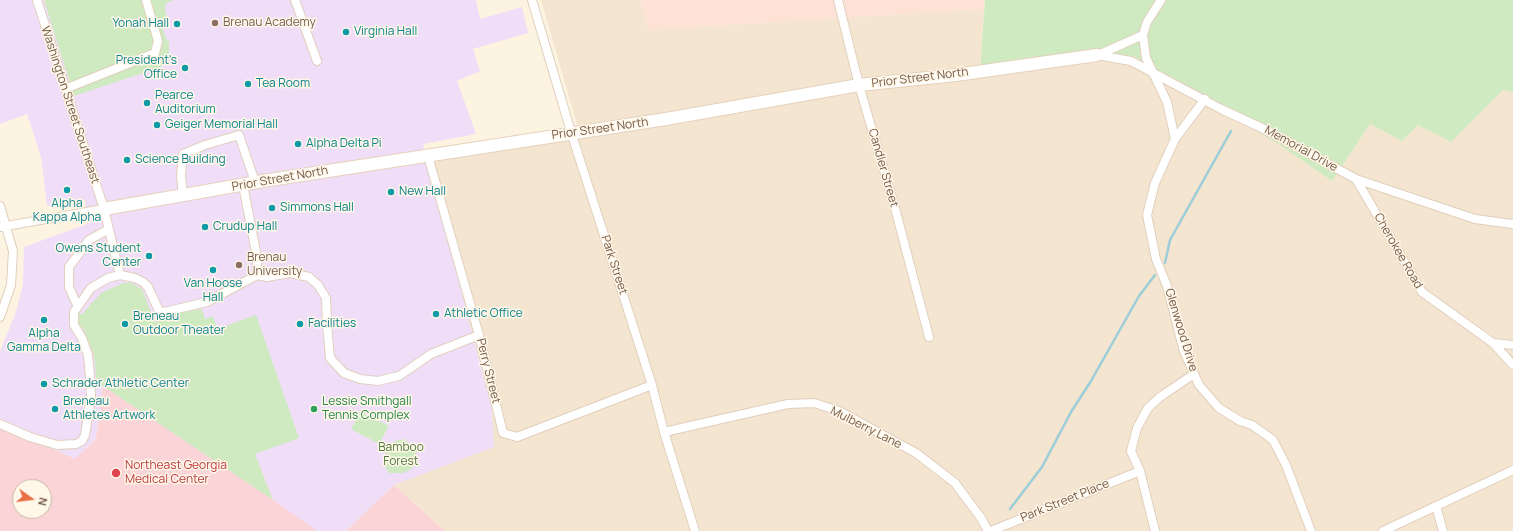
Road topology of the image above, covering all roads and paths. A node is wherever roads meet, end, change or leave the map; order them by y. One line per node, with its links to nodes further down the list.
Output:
1 (37, 0): 12 (street, Washington Street Southeast)
2 (146, 0): 12 (street)
3 (294, 0): 9 (street)
4 (532, 0): 14 (street, Park Street)
5 (838, 0): 11 (street, Candler Street)
6 (1161, 0): 7 (street)
7 (1143, 35): 8 (street); 10 (street)
8 (1097, 55): 10 (street, Memorial Drive); 11 (street, Prior Street North)
9 (316, 61)
10 (1152, 73): 13 (street, Memorial Drive); 15 (street)
11 (859, 85): 14 (street, Prior Street North); 30 (street, Candler Street)
12 (65, 89): 21 (street, Washington Street Southeast)
13 (1205, 99): 15 (street, Glenwood Drive); 17 (street, Memorial Drive)
14 (571, 132): 16 (street, Prior Street North); 35 (street, Park Street)
15 (1175, 139): 34 (street, Glenwood Drive)
16 (428, 156): 18 (street, Prior Street North); 29 (street, Perry Street)
17 (1356, 179): 22 (street, Memorial Drive); 31 (street, Cherokee Road)
18 (248, 184): 19 (street, Prior Street North); 19 (street); 26 (street)
19 (183, 195): 21 (street, Prior Street North)
20 (0, 206): 23 (street)
21 (104, 209): 23 (street); 24 (street, Washington Street Southeast)
22 (1513, 224)
23 (3, 226): 28 (street)
24 (110, 228): 25 (street, Washington Street Southeast); 27 (street)
25 (120, 275): 26 (street); 27 (street)
26 (257, 275): 29 (street)
27 (77, 305): 36 (street)
28 (0, 317)
29 (479, 335): 35 (street, Perry Street)
30 (930, 337)
31 (1492, 343): 32 (street, Cherokee Road); 33 (street)
32 (1513, 346)
33 (1513, 365)
34 (1194, 374): 39 (street); 45 (street, Glenwood Drive)
35 (652, 385): 37 (street, Park Street)
36 (0, 424)
37 (664, 432): 41 (street, Park Street); 42 (street, Mulberry Lane)
38 (1513, 470): 40 (street)
39 (1140, 471): 43 (street, Park Street Place); 44 (street)
40 (1436, 506): 46 (street); 47 (street)
41 (696, 531)
42 (988, 531)
43 (991, 531)
44 (1156, 531)
45 (1311, 531)
46 (1383, 531)
47 (1443, 531)

